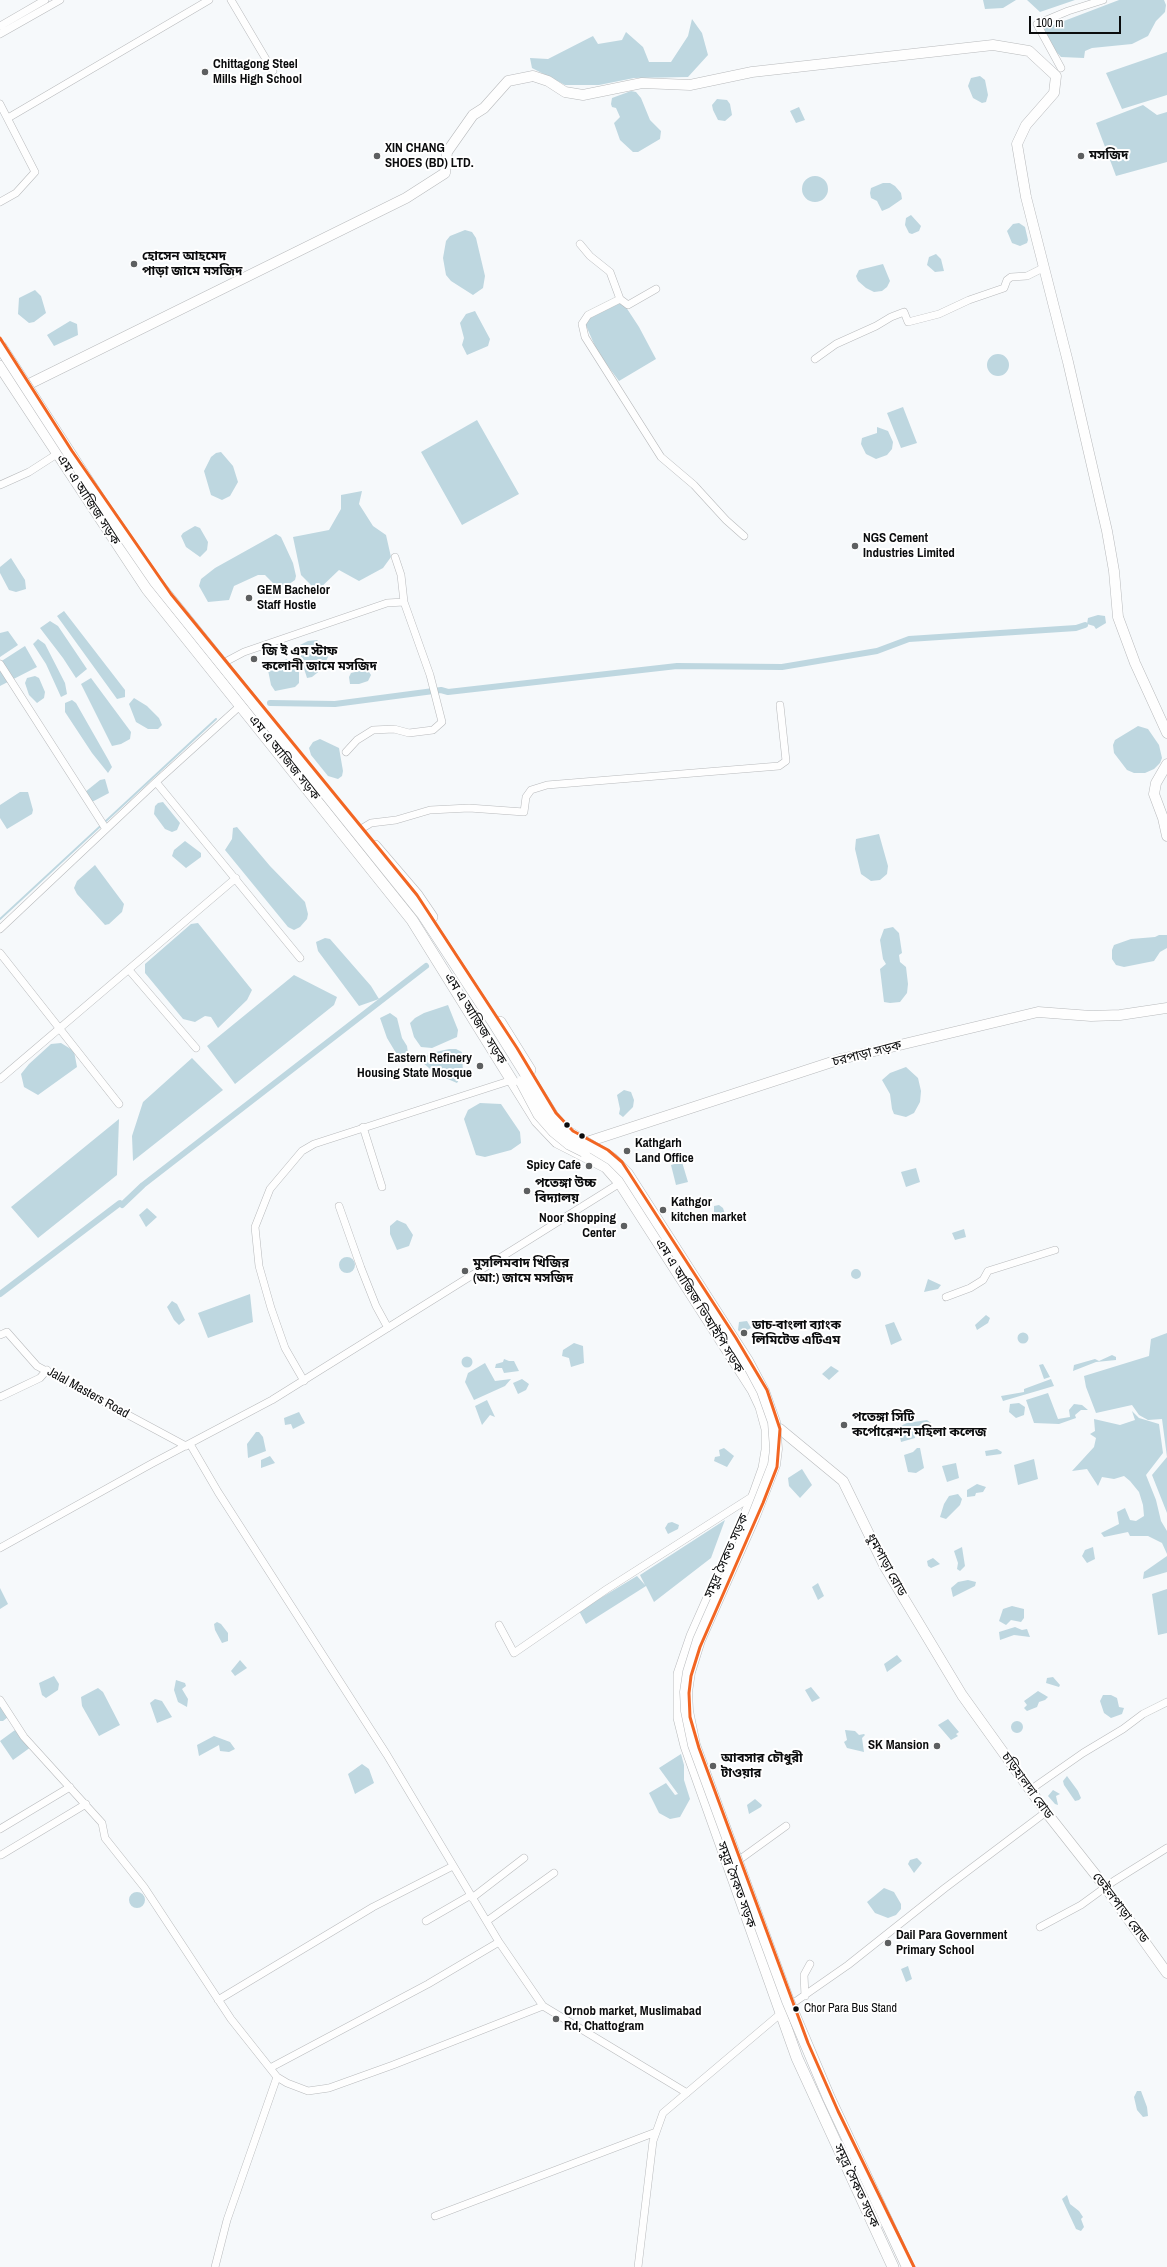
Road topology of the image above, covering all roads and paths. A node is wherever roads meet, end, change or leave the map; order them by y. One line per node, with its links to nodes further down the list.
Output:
1 (45, 0): 6 (street)
2 (60, 0): 7 (street)
3 (209, 0): 11 (street)
4 (231, 0): 9 (street)
5 (1103, 0): 8 (street)
6 (0, 26)
7 (0, 34)
8 (1061, 68)
9 (273, 71)
10 (0, 104): 11 (street)
11 (8, 118): 12 (street)
12 (0, 202)
13 (580, 244): 16 (street)
14 (1043, 268): 19 (street); 23 (street); 34 (street)
15 (656, 289): 16 (street)
16 (620, 299): 27 (street)
17 (0, 338): 23 (main road, এম এ আজিজ ভিআইপি সড়ক)
18 (0, 346): 110 (highway, bridge)
19 (815, 358)
20 (0, 360): 66 (highway, bridge)
21 (0, 366): 22 (main road, এম এ আজিজ সড়ক)
22 (3, 377): 24 (main road, এম এ আজিজ সড়ক)
23 (29, 384): 24 (street); 30 (main road, এম এ আজিজ ভিআইপি সড়ক)
24 (16, 391): 25 (main road, এম এ আজিজ সড়ক)
25 (57, 454): 26 (street); 32 (main road, এম এ আজিজ সড়ক)
26 (0, 485)
27 (744, 536)
28 (396, 557): 29 (street)
29 (404, 602): 30 (street); 35 (street)
30 (227, 661): 39 (main road, এম এ আজিজ ভিআইপি সড়ক)
31 (0, 664): 38 (street)
32 (242, 705): 37 (street); 50 (main road, এম এ আজিজ সড়ক)
33 (780, 705): 39 (street)
34 (1167, 733)
35 (346, 752)
36 (1167, 764): 40 (street)
37 (156, 782): 38 (street); 41 (street)
38 (106, 829): 42 (street)
39 (361, 829): 53 (main road, এম এ আজিজ ভিআইপি সড়ক)
40 (1167, 836)
41 (236, 878): 44 (street); 45 (street)
42 (0, 929)
43 (0, 952): 47 (street)
44 (300, 958)
45 (129, 970): 47 (street); 48 (street)
46 (1167, 1008): 53 (street, চরপাড়া সড়ক)
47 (58, 1028): 49 (street); 51 (street)
48 (196, 1048)
49 (0, 1079)
50 (512, 1080): 52 (street); 54 (main road, এম এ আজিজ সড়ক)
51 (119, 1104)
52 (364, 1127): 57 (street); 64 (street)
53 (590, 1141): 55 (street, চরপাড়া সড়ক); 66 (main road, এম এ আজিজ ভিআইপি সড়ক)
54 (567, 1148): 55 (main road, এম এ আজিজ ভিআইপি সড়ক)
55 (578, 1151): 56 (main road, এম এ আজিজ ভিআইপি সড়ক)
56 (620, 1183): 61 (street); 66 (main road, এম এ আজিজ ভিআইপি সড়ক)
57 (382, 1187)
58 (339, 1206): 61 (street)
59 (1055, 1250): 60 (street)
60 (946, 1297)
61 (388, 1328): 64 (street)
62 (0, 1335): 63 (street, Jalal Masters Road)
63 (46, 1370): 65 (street); 67 (street, Jalal Masters Road)
64 (304, 1381): 67 (street)
65 (0, 1397)
66 (772, 1429): 68 (main road, এম এ আজিজ ভিআইপি সড়ক); 69 (main road, এম এ আজিজ ভিআইপি সড়ক); 74 (street, ধুমপাড়া রোড); 109 (highway)
67 (188, 1445): 70 (street); 86 (street)
68 (754, 1496): 71 (street); 100 (main road, সমুদ্র সৈকত সড়ক)
69 (763, 1503): 85 (main road, সমুদ্র সৈকত সড়ক)
70 (0, 1548)
71 (499, 1625)
72 (0, 1700): 75 (street)
73 (1167, 1702): 76 (street)
74 (985, 1727): 76 (street, চড়িহালদা রোড)
75 (70, 1787): 77 (street); 80 (street)
76 (1030, 1790): 78 (street, চড়িহালদা রোড)
77 (86, 1804): 83 (street); 97 (street)
78 (1046, 1812): 81 (street, চড়িহালদা রোড); 96 (street)
79 (786, 1826): 85 (street)
80 (0, 1829)
81 (1070, 1844): 88 (street, ডেইলপাড়া রোড)
82 (1167, 1848): 88 (street)
83 (1, 1855)
84 (524, 1858): 89 (street)
85 (739, 1860): 98 (main road, সমুদ্র সৈকত সড়ক)
86 (453, 1866): 89 (street); 97 (street)
87 (554, 1873): 91 (street)
88 (1106, 1888): 92 (street); 95 (street, ডেইলপাড়া রোড)
89 (472, 1896): 90 (street); 91 (street)
90 (426, 1921)
91 (487, 1921): 93 (street)
92 (1040, 1926)
93 (500, 1942): 99 (street); 101 (street)
94 (810, 1964): 96 (street)
95 (1167, 1973)
96 (805, 1996): 98 (street)
97 (218, 2000): 101 (street)
98 (792, 2004): 100 (street); 111 (main road, সমুদ্র সৈকত সড়ক)
99 (543, 2006): 102 (street); 103 (street)
100 (781, 2014): 103 (street); 108 (main road, সমুদ্র সৈকত সড়ক)
101 (270, 2068): 102 (street)
102 (277, 2077): 106 (street)
103 (687, 2094): 104 (street)
104 (656, 2132): 105 (street); 107 (street)
105 (435, 2216)
106 (215, 2267)
107 (638, 2267)
108 (893, 2267)
109 (900, 2267)
110 (908, 2267)
111 (914, 2267)

